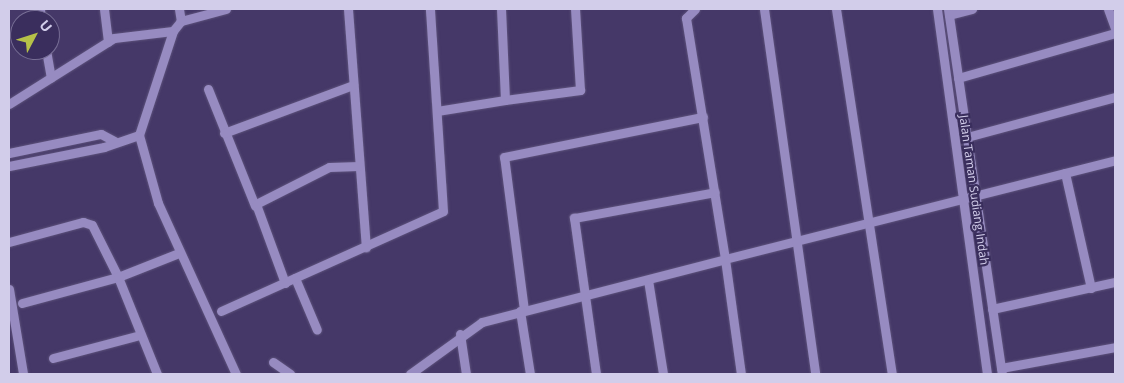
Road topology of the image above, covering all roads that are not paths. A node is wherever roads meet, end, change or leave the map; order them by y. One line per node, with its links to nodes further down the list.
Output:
1 (104, 9): 19 (street)
2 (178, 9): 15 (street)
3 (226, 9): 15 (street)
4 (348, 9): 23 (street)
5 (430, 9): 28 (street)
6 (501, 9): 26 (street)
7 (575, 9): 26 (street)
8 (695, 9): 29 (street)
9 (764, 9): 45 (street)
10 (836, 9): 43 (street)
11 (937, 9): 41 (street, Jalan Taman Sudiang Indah)
12 (972, 9): 14 (street)
13 (1108, 9): 16 (street)
14 (949, 12): 22 (street)
15 (181, 22): 17 (street)
16 (1115, 26)
17 (173, 31): 19 (street); 31 (street)
18 (1115, 33): 22 (street)
19 (108, 42): 21 (street)
20 (48, 60): 21 (street)
21 (51, 78): 27 (street)
22 (958, 78): 32 (street)
23 (353, 85): 30 (street); 37 (street)
24 (208, 89): 30 (street)
25 (1115, 97): 32 (street)
26 (506, 100): 28 (street)
27 (9, 104)
28 (437, 111): 46 (street)
29 (704, 117): 39 (street); 59 (street)
30 (224, 133): 42 (street)
31 (139, 135): 33 (street); 47 (street)
32 (967, 137): 40 (street)
33 (114, 141): 34 (street); 36 (street)
34 (9, 153)
35 (1115, 160): 38 (street)
36 (9, 166)
37 (359, 166): 42 (street); 46 (street)
38 (1065, 173): 40 (street); 54 (street)
39 (715, 192): 48 (street); 56 (street)
40 (976, 198): 41 (street); 58 (street)
41 (963, 202): 43 (street); 80 (street, Jalan Taman Sudiang Indah)
42 (255, 206): 53 (street)
43 (870, 222): 45 (street); 79 (street)
44 (9, 242): 49 (street)
45 (798, 242): 48 (street); 78 (street)
46 (366, 247): 50 (street)
47 (179, 253): 49 (street); 70 (street)
48 (724, 259): 51 (street); 77 (street)
49 (118, 277): 57 (street); 63 (street)
50 (296, 278): 53 (street); 61 (street)
51 (648, 280): 56 (street); 76 (street)
52 (1115, 282): 54 (street)
53 (285, 283): 60 (street)
54 (1091, 288): 58 (street)
55 (9, 289): 68 (street)
56 (583, 296): 59 (street); 75 (street)
57 (22, 303)
58 (992, 309): 67 (street)
59 (522, 310): 62 (street); 74 (street)
60 (221, 311)
61 (318, 330)
62 (460, 334): 72 (street); 73 (street)
63 (140, 335): 65 (street); 69 (street)
64 (1115, 347): 67 (street)
65 (53, 358)
66 (273, 362): 71 (street)
67 (1002, 371)
68 (23, 374)
69 (157, 374)
70 (236, 374)
71 (290, 374)
72 (410, 374)
73 (466, 374)
74 (530, 374)
75 (596, 374)
76 (663, 374)
77 (741, 374)
78 (814, 374)
79 (892, 374)
80 (987, 374)

